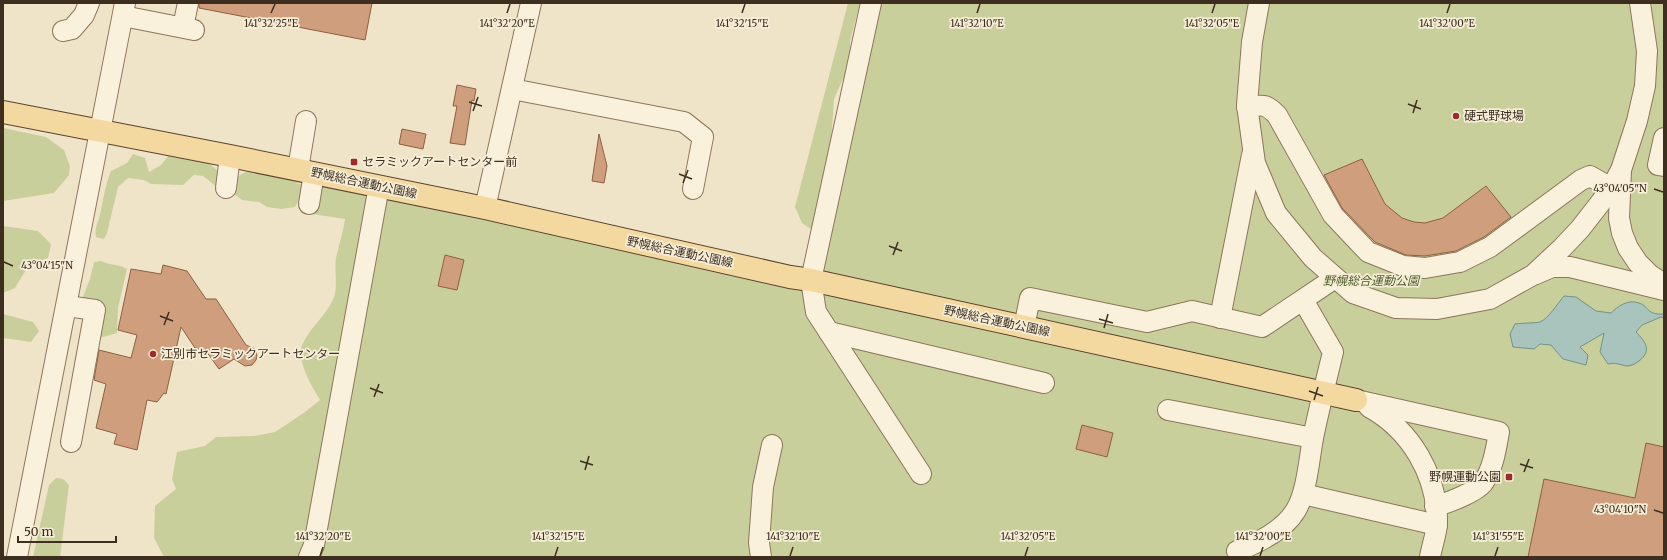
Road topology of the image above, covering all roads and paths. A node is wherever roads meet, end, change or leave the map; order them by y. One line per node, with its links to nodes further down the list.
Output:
1 (89, 3): 8 (street)
2 (188, 3): 7 (street)
3 (531, 3): 9 (street)
4 (871, 3): 28 (street)
5 (1259, 3): 10 (street)
6 (1640, 3): 18 (street)
7 (124, 9): 13 (street)
8 (62, 30)
9 (512, 89): 23 (street); 25 (street)
10 (1247, 107): 15 (street); 22 (street)
11 (3, 112): 13 (main road, 野幌総合運動公園線)
12 (306, 121): 19 (street)
13 (100, 131): 16 (main road, 野幌総合運動公園線); 32 (street)
14 (1664, 138): 17 (street)
15 (1253, 150): 27 (street); 33 (street)
16 (230, 156): 19 (main road, 野幌総合運動公園線); 21 (street)
17 (1664, 166)
18 (1621, 170): 22 (street); 29 (street)
19 (306, 171): 20 (main road, 野幌総合運動公園線); 24 (street)
20 (379, 186): 25 (main road, 野幌総合運動公園線); 48 (street)
21 (226, 188)
22 (1611, 188): 26 (street)
23 (693, 189)
24 (309, 204)
25 (485, 208): 28 (main road, 野幌総合運動公園線)
26 (1533, 275): 27 (street); 30 (street)
27 (1335, 278): 31 (street)
28 (811, 280): 34 (main road, 野幌総合運動公園線); 35 (street)
29 (1664, 284)
30 (1664, 290)
31 (1303, 300): 33 (street); 37 (street)
32 (67, 306): 41 (street); 47 (street)
33 (1220, 318): 34 (street)
34 (1024, 327): 37 (main road, 野幌総合運動公園線)
35 (829, 332): 36 (street); 43 (street)
36 (1044, 383)
37 (1324, 392): 38 (main road, 野幌総合運動公園線); 40 (street)
38 (1356, 400): 45 (street); 45 (street)
39 (1168, 410): 40 (street)
40 (1313, 438): 44 (street)
41 (70, 442)
42 (772, 445): 49 (street)
43 (921, 474)
44 (1303, 494): 45 (street); 46 (street)
45 (1436, 515): 50 (street)
46 (1237, 551)
47 (17, 557)
48 (309, 557)
49 (761, 557)
50 (1430, 557)

